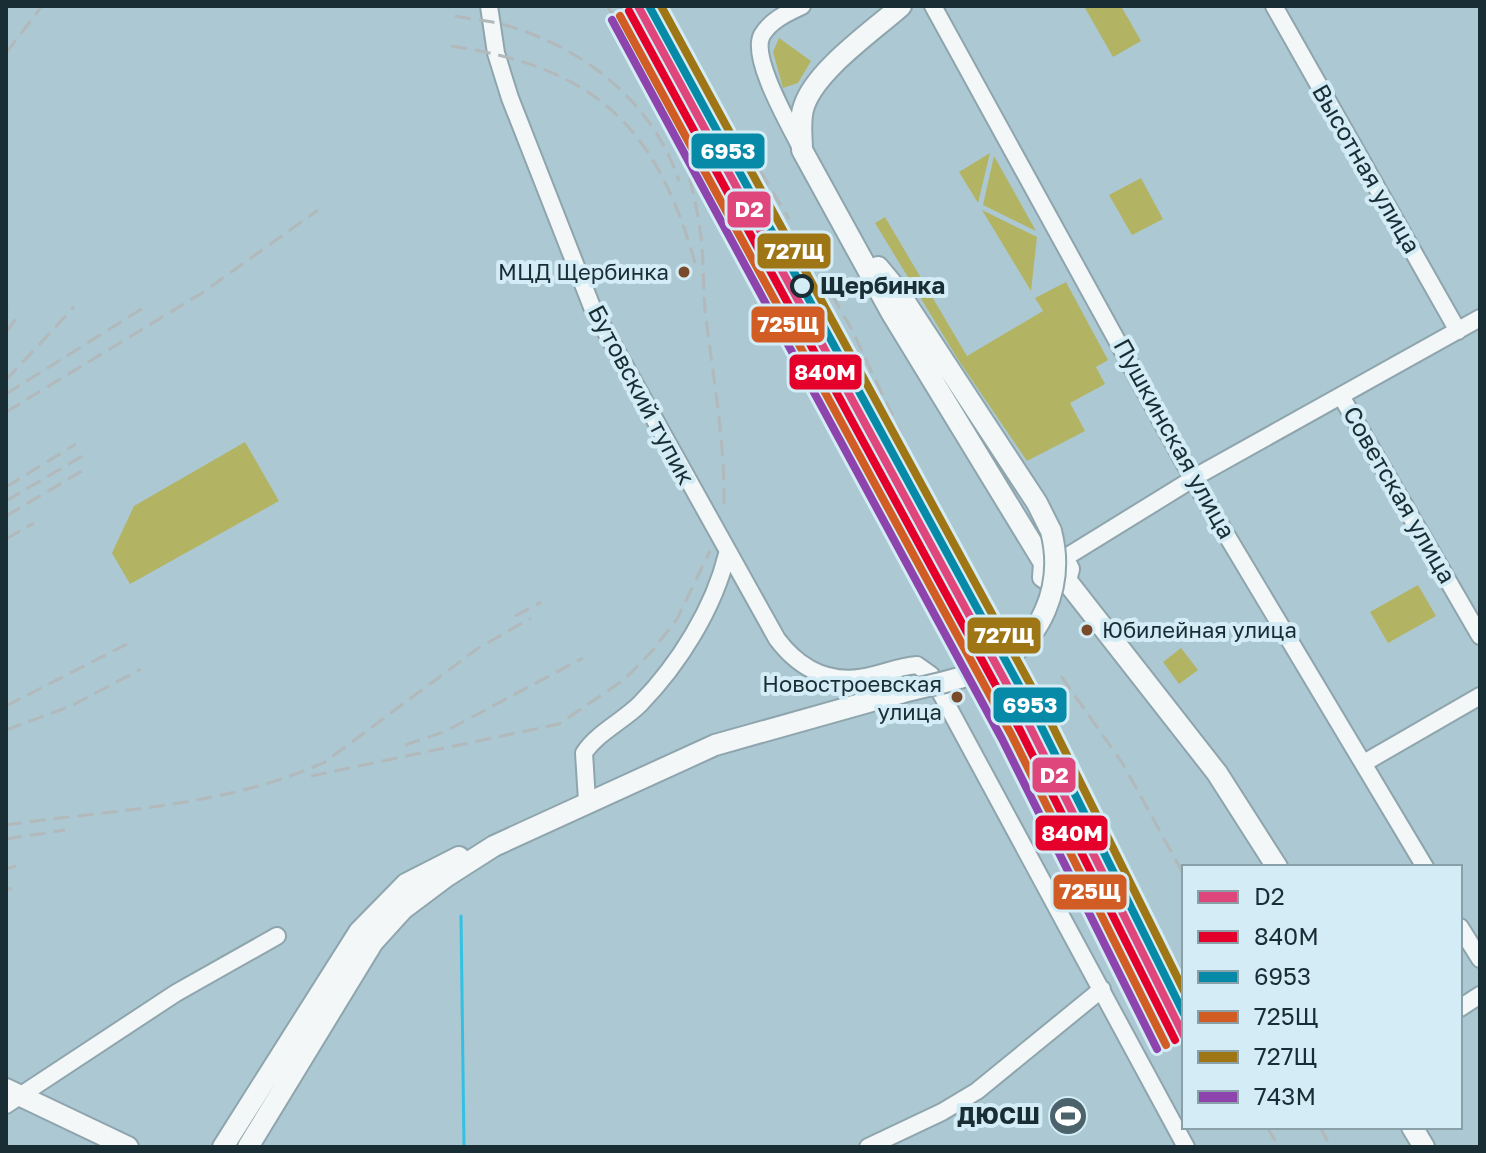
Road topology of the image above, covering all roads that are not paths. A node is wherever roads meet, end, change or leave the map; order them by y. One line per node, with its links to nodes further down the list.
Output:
1 (489, 6): 12 (street, Бутовский тупик)
2 (802, 6): 6 (street)
3 (901, 6): 6 (main road)
4 (933, 6): 11 (street, Пушкинская улица)
5 (1274, 6): 9 (street, Высотная улица)
6 (802, 150): 7 (main road)
7 (852, 237): 13 (main road); 17 (main road, bridge)
8 (1480, 318): 9 (street)
9 (1458, 331): 10 (street)
10 (1341, 396): 11 (street); 14 (street, Советская улица)
11 (1193, 479): 13 (street); 16 (street, Пушкинская улица)
12 (727, 554): 17 (street); 24 (street, Бутовский тупик)
13 (1054, 561): 19 (main road)
14 (1480, 636)
15 (1480, 696): 16 (street)
16 (1364, 763): 20 (street, Пушкинская улица)
17 (587, 801): 18 (main road)
18 (494, 846): 30 (main road); 31 (main road)
19 (1276, 865)
20 (1420, 865)
21 (1462, 930): 23 (street)
22 (277, 936): 27 (street)
23 (1480, 959)
24 (1102, 989): 32 (street); 33 (street)
25 (1480, 995): 26 (street)
26 (1462, 1007)
27 (11, 1096): 29 (main road)
28 (1413, 1129): 34 (main road)
29 (128, 1147)
30 (223, 1147)
31 (248, 1147)
32 (868, 1147)
33 (1186, 1147)
34 (1424, 1147)

